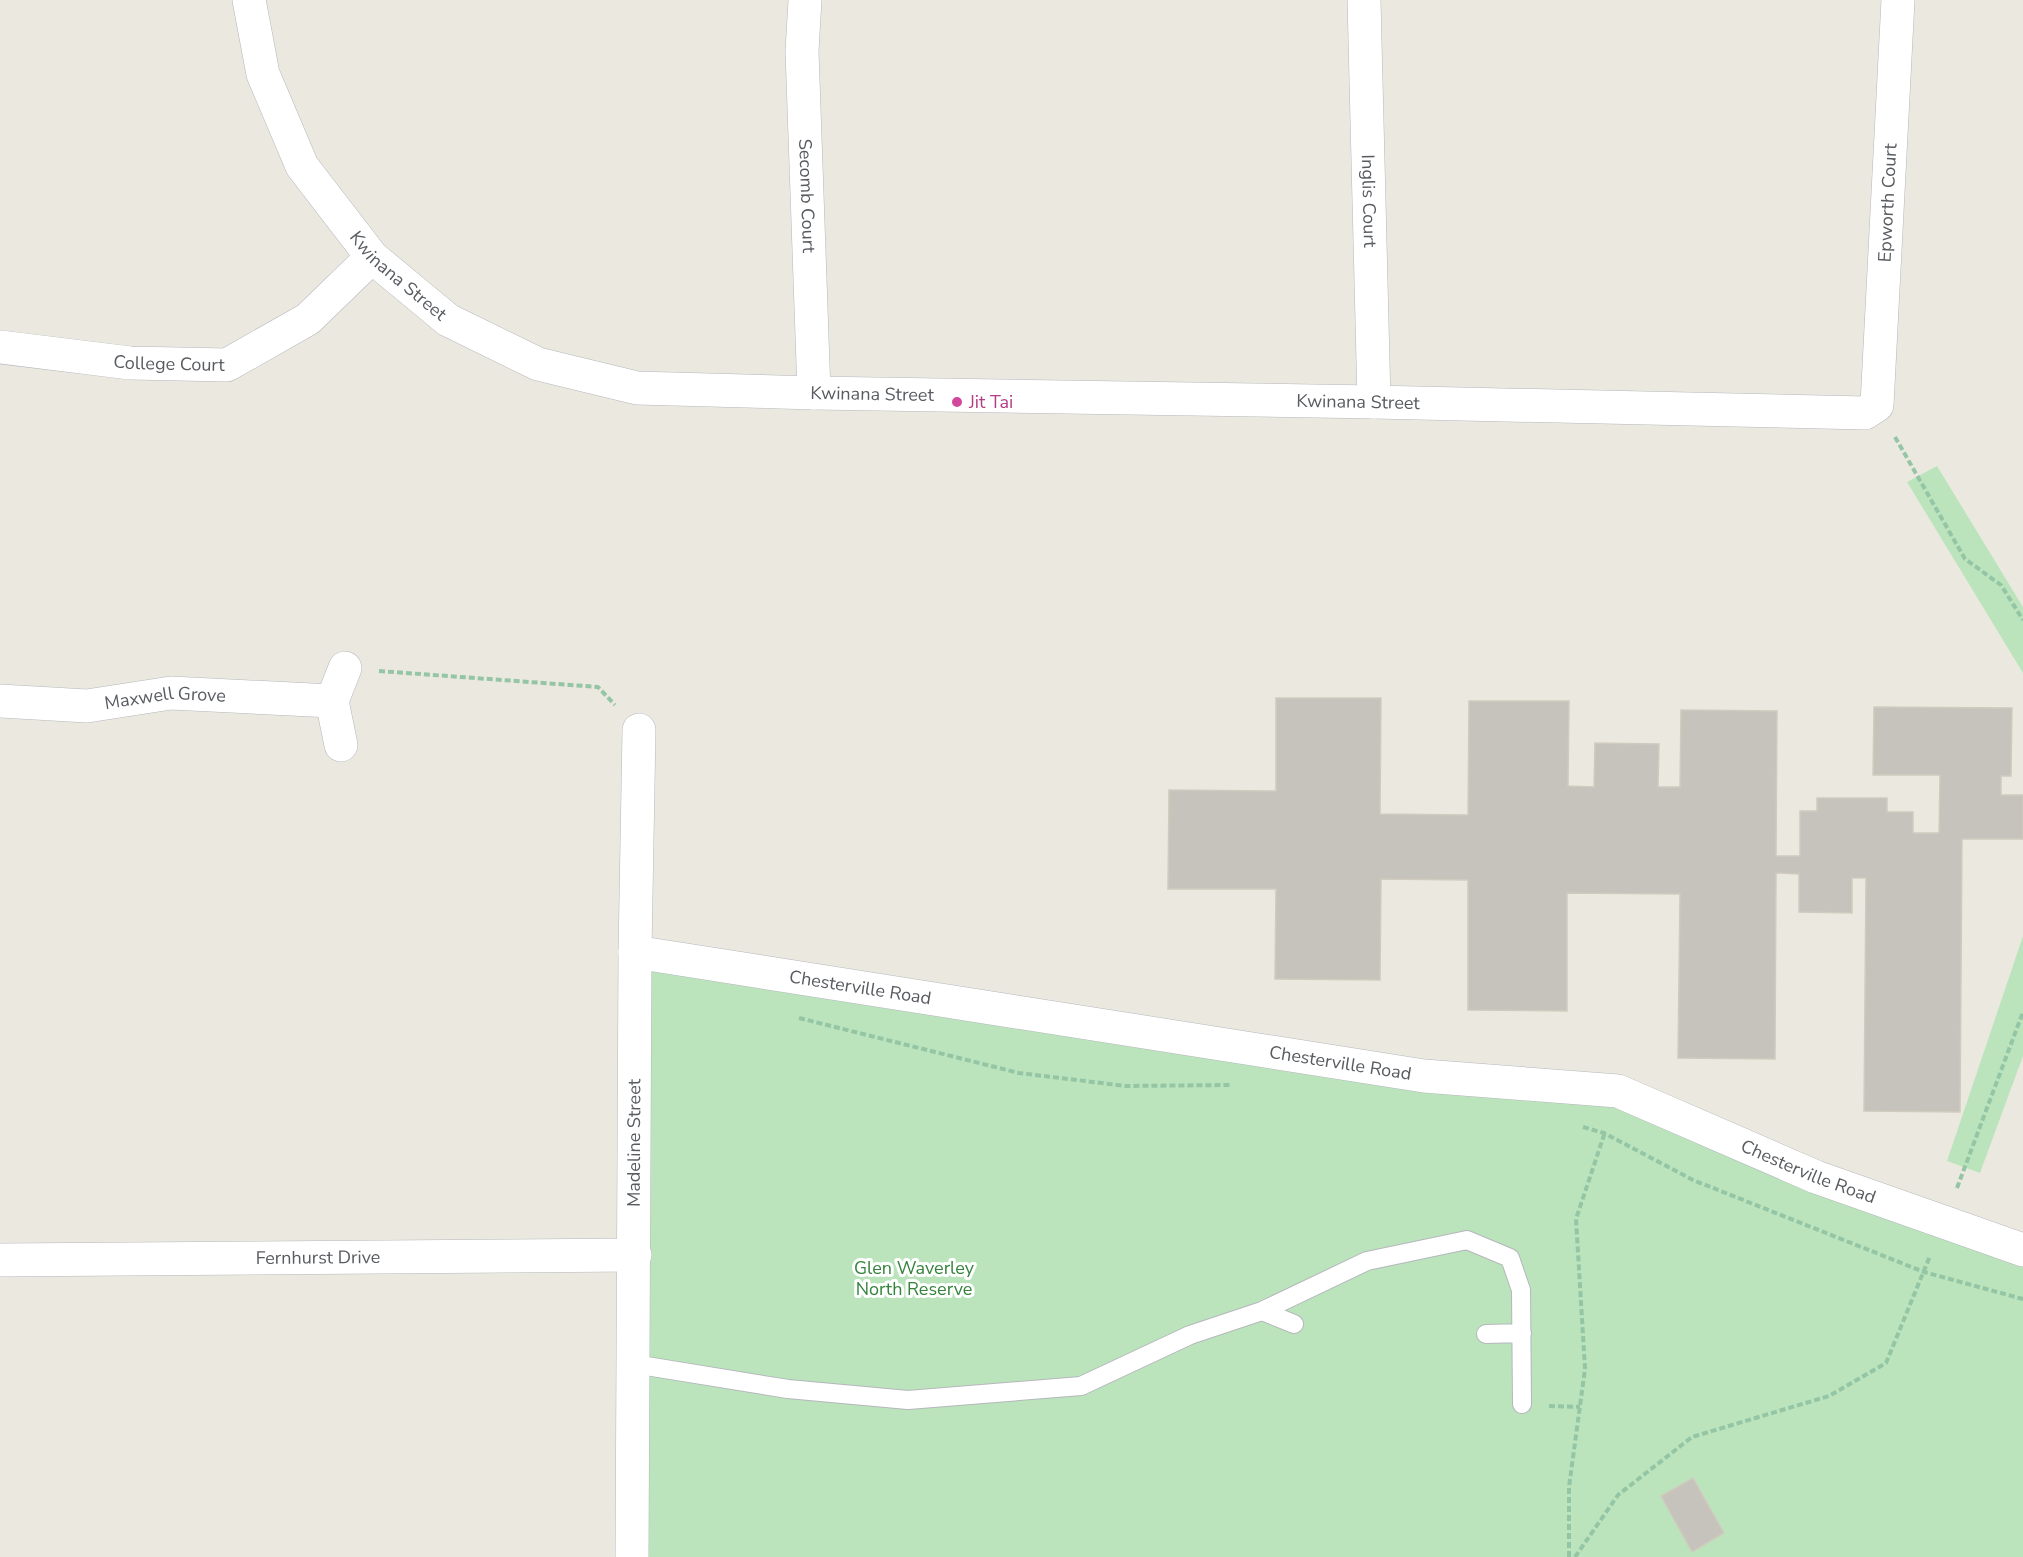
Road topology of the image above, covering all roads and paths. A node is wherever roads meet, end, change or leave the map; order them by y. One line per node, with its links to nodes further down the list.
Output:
1 (249, 0): 5 (street, Kwinana Street)
2 (805, 0): 7 (street, Secomb Court)
3 (1364, 0): 8 (street, Inglis Court)
4 (1898, 0): 9 (street, Epworth Court)
5 (372, 256): 6 (street, College Court); 7 (street, Kwinana Street)
6 (0, 347)
7 (814, 393): 8 (street, Kwinana Street)
8 (1374, 402): 9 (street, Kwinana Street)
9 (1877, 405): 10 (path)
10 (2023, 620)
11 (345, 668): 13 (street); 14 (path)
12 (0, 701): 13 (street, Maxwell Grove)
13 (332, 701): 15 (street)
14 (639, 729): 16 (street, Madeline Street)
15 (340, 746)
16 (635, 952): 20 (street, Chesterville Road); 25 (street, Madeline Street)
17 (2023, 1012): 23 (path)
18 (797, 1017): 19 (path)
19 (1233, 1085)
20 (1618, 1091): 22 (path); 23 (street, Chesterville Road)
21 (1575, 1125): 22 (path)
22 (1604, 1133): 27 (path); 36 (path)
23 (1944, 1222): 24 (street, Chesterville Road); 27 (path)
24 (2023, 1250)
25 (634, 1255): 26 (street, Fernhurst Drive); 33 (street, Madeline Street)
26 (0, 1260)
27 (1924, 1272): 28 (path); 37 (path)
28 (2023, 1299)
29 (1262, 1311): 30 (lane); 31 (lane); 33 (lane)
30 (1294, 1324)
31 (1522, 1333): 32 (lane); 34 (lane)
32 (1486, 1334)
33 (634, 1364): 35 (street, Madeline Street)
34 (1522, 1404)
35 (632, 1557)
36 (1569, 1557)
37 (1575, 1557)

